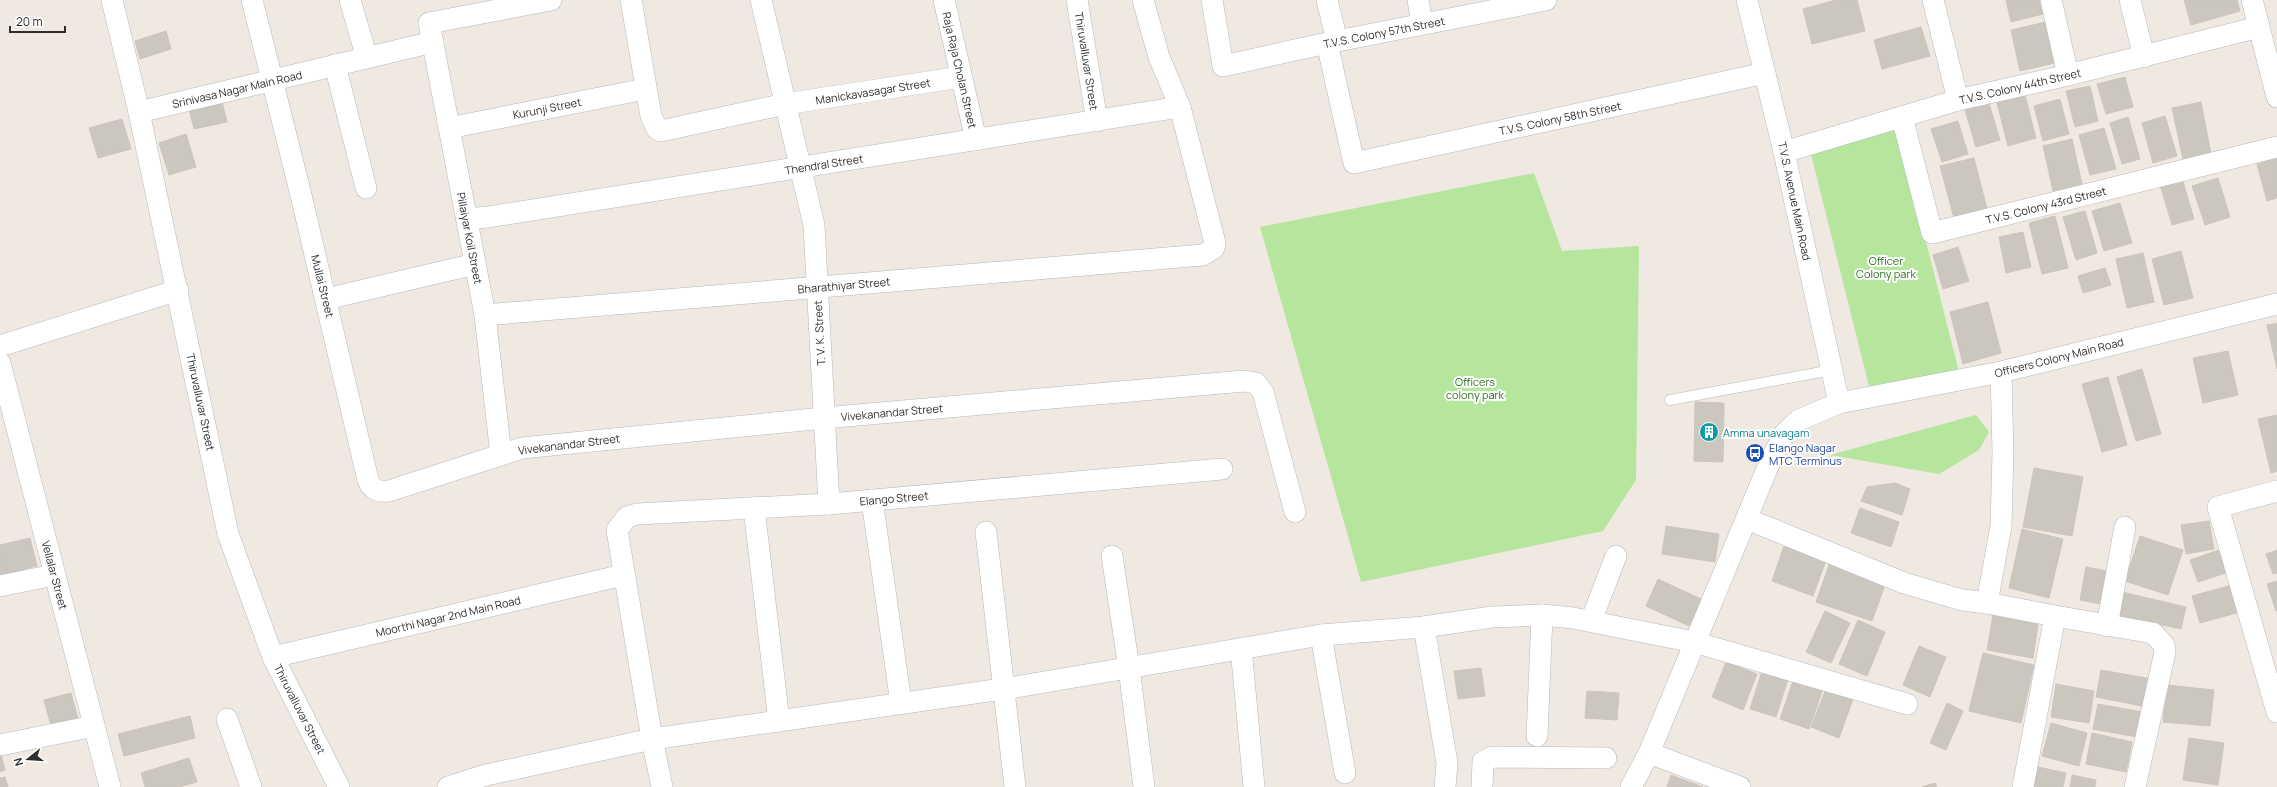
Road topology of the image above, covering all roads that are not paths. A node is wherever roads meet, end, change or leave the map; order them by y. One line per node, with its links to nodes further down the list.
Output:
1 (112, 0): 35 (street, Thiruvalluvar Street)
2 (252, 0): 29 (street, Mullai Street)
3 (350, 0): 24 (street)
4 (551, 0): 21 (street, Srinivasa Nagar Main Road)
5 (631, 0): 30 (street)
6 (761, 0): 33 (street, T. V. K. Street)
7 (944, 0): 28 (street, Raja Raja Cholan Street)
8 (1078, 0): 37 (street, Thiruvalluvar Street)
9 (1143, 0): 34 (street)
10 (1212, 0): 22 (street, T.V.S. Colony 57th Street)
11 (1327, 0): 22 (street)
12 (1418, 0): 19 (street)
13 (1747, 0): 26 (street, T.V.S. Avenue Main Road)
14 (1934, 0): 32 (street)
15 (2051, 0): 27 (street)
16 (2130, 0): 23 (street)
17 (2252, 0): 20 (street)
18 (1537, 1): 19 (street, T.V.S. Colony 57th Street)
19 (1422, 24): 22 (street, T.V.S. Colony 57th Street)
20 (2259, 27): 23 (street, T.V.S. Colony 44th Street); 31 (street)
21 (431, 32): 24 (street, Srinivasa Nagar Main Road); 38 (street, Pillaiyar Koil Street)
22 (1332, 42): 26 (street, T.V.S. Colony 58th Street)
23 (2144, 57): 27 (street, T.V.S. Colony 44th Street)
24 (367, 58): 25 (street, Srinivasa Nagar Main Road)
25 (335, 66): 29 (street, Srinivasa Nagar Main Road); 43 (street)
26 (1765, 73): 41 (street, T.V.S. Avenue Main Road)
27 (2068, 75): 32 (street, T.V.S. Colony 44th Street)
28 (961, 77): 33 (street, Manickavasagar Street); 39 (street, Raja Raja Cholan Street)
29 (273, 80): 35 (street, Srinivasa Nagar Main Road); 48 (street, Mullai Street)
30 (646, 89): 33 (street, Manickavasagar Street); 38 (street, Kurunji Street)
31 (2277, 97)
32 (1958, 100): 36 (street, T.V.S. Colony 44th Street)
33 (785, 104): 42 (street, T. V. K. Street)
34 (1180, 106): 37 (street, Thendral Street); 46 (street, Bharathiyar Street)
35 (140, 112): 47 (street, Thiruvalluvar Street)
36 (1902, 117): 40 (street, T.V.S. Colony 43rd Street); 41 (street, T.V.S. Colony 44th Street)
37 (1097, 121): 39 (street, Thendral Street)
38 (449, 128): 44 (street, Pillaiyar Koil Street)
39 (976, 140): 42 (street, Thendral Street)
40 (2277, 147)
41 (1784, 152): 53 (street, T.V.S. Avenue Main Road)
42 (800, 168): 44 (street, Thendral Street); 46 (street, T. V. K. Street)
43 (366, 188)
44 (467, 218): 45 (street, Pillaiyar Koil Street)
45 (475, 264): 48 (street); 50 (street, Pillaiyar Koil Street)
46 (817, 287): 50 (street, Bharathiyar Street); 57 (street, T. V. K. Street)
47 (178, 290): 51 (street); 83 (street, Thiruvalluvar Street)
48 (326, 299): 60 (street, Mullai Street)
49 (2277, 304): 54 (street, Officers Colony Main Road)
50 (485, 315): 58 (street, Pillaiyar Koil Street)
51 (0, 346)
52 (0, 363): 71 (street, Vellalar Street)
53 (1832, 370): 55 (lane); 56 (street, T.V.S. Avenue Main Road)
54 (2001, 372): 56 (street, Officers Colony Main Road); 74 (street)
55 (1670, 400)
56 (1839, 403): 66 (street, Officers Colony Main Road)
57 (824, 418): 58 (street, Vivekanandar Street); 63 (street, T. V. K. Street); 65 (street, Vivekanandar Street)
58 (501, 455): 60 (street, Vivekanandar Street)
59 (1222, 470): 62 (street, Elango Street)
60 (375, 490)
61 (2277, 491): 88 (street)
62 (872, 500): 63 (street, Elango Street); 86 (street)
63 (828, 504): 64 (street, Elango Street)
64 (754, 508): 72 (street, Elango Street); 90 (street)
65 (1295, 512)
66 (1747, 519): 74 (street); 81 (street, Officers Colony Main Road)
67 (2125, 527): 79 (street)
68 (986, 532): 85 (street)
69 (1112, 556): 84 (street)
70 (1616, 556): 77 (street)
71 (54, 575): 73 (street); 91 (street, Vellalar Street)
72 (623, 575): 83 (street, Moorthi Nagar 2nd Main Road); 93 (street, Elango Street)
73 (0, 586)
74 (1987, 603): 76 (street)
75 (1542, 615): 77 (street); 78 (street); 92 (street)
76 (2055, 616): 79 (street); 110 (street)
77 (1591, 621): 81 (street)
78 (1424, 626): 80 (street); 106 (street)
79 (2107, 626): 111 (street)
80 (1321, 635): 82 (street); 97 (street)
81 (1694, 642): 87 (street); 95 (street, Officers Colony Main Road)
82 (1241, 648): 84 (street); 105 (street)
83 (273, 657): 100 (street, Thiruvalluvar Street)
84 (1129, 668): 85 (street); 104 (street)
85 (1005, 689): 86 (street); 103 (street)
86 (901, 703): 90 (street)
87 (1907, 704)
88 (2277, 712)
89 (227, 718): 99 (street)
90 (779, 721): 93 (street)
91 (94, 726): 94 (street); 98 (street, Vellalar Street)
92 (1537, 736)
93 (652, 739): 101 (street); 102 (street, Elango Street)
94 (0, 745)
95 (1649, 753): 108 (street, Officers Colony Main Road); 109 (street)
96 (1606, 758): 107 (street)
97 (1345, 773)
98 (110, 787)
99 (250, 787)
100 (339, 787)
101 (448, 787)
102 (662, 787)
103 (1015, 787)
104 (1144, 787)
105 (1254, 787)
106 (1445, 787)
107 (1482, 787)
108 (1631, 787)
109 (1740, 787)
110 (2023, 787)
111 (2135, 787)

